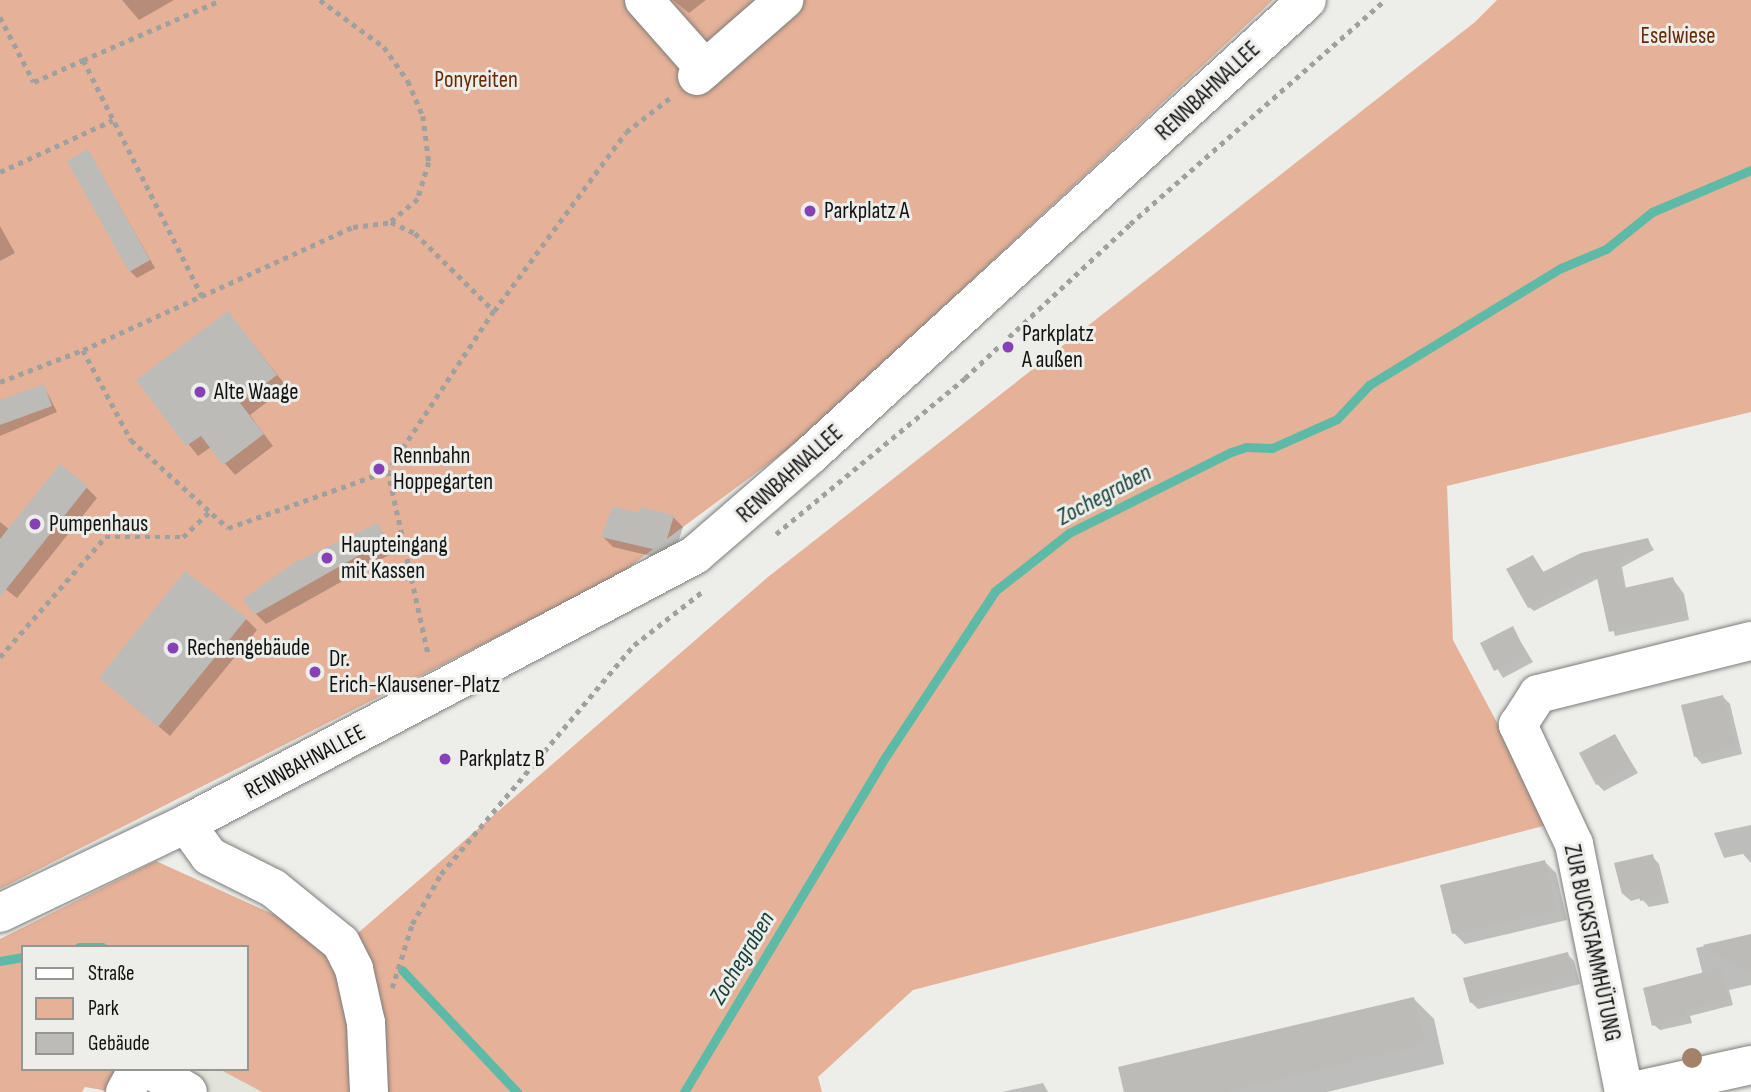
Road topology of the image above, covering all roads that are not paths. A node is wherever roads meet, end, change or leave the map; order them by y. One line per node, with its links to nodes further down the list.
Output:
1 (644, 0): 2 (street)
2 (784, 0)
3 (1307, 0): 5 (street, RENNBAHNALLEE)
4 (1751, 640): 13 (street, ZUR BUCKSTAMMHÜTUNG)
5 (186, 824): 6 (street, RENNBAHNALLEE); 12 (street)
6 (0, 913)
7 (1751, 1065): 13 (street)
8 (137, 1071): 10 (street)
9 (152, 1071): 11 (street)
10 (125, 1092)
11 (188, 1092)
12 (369, 1092)
13 (1626, 1092)

